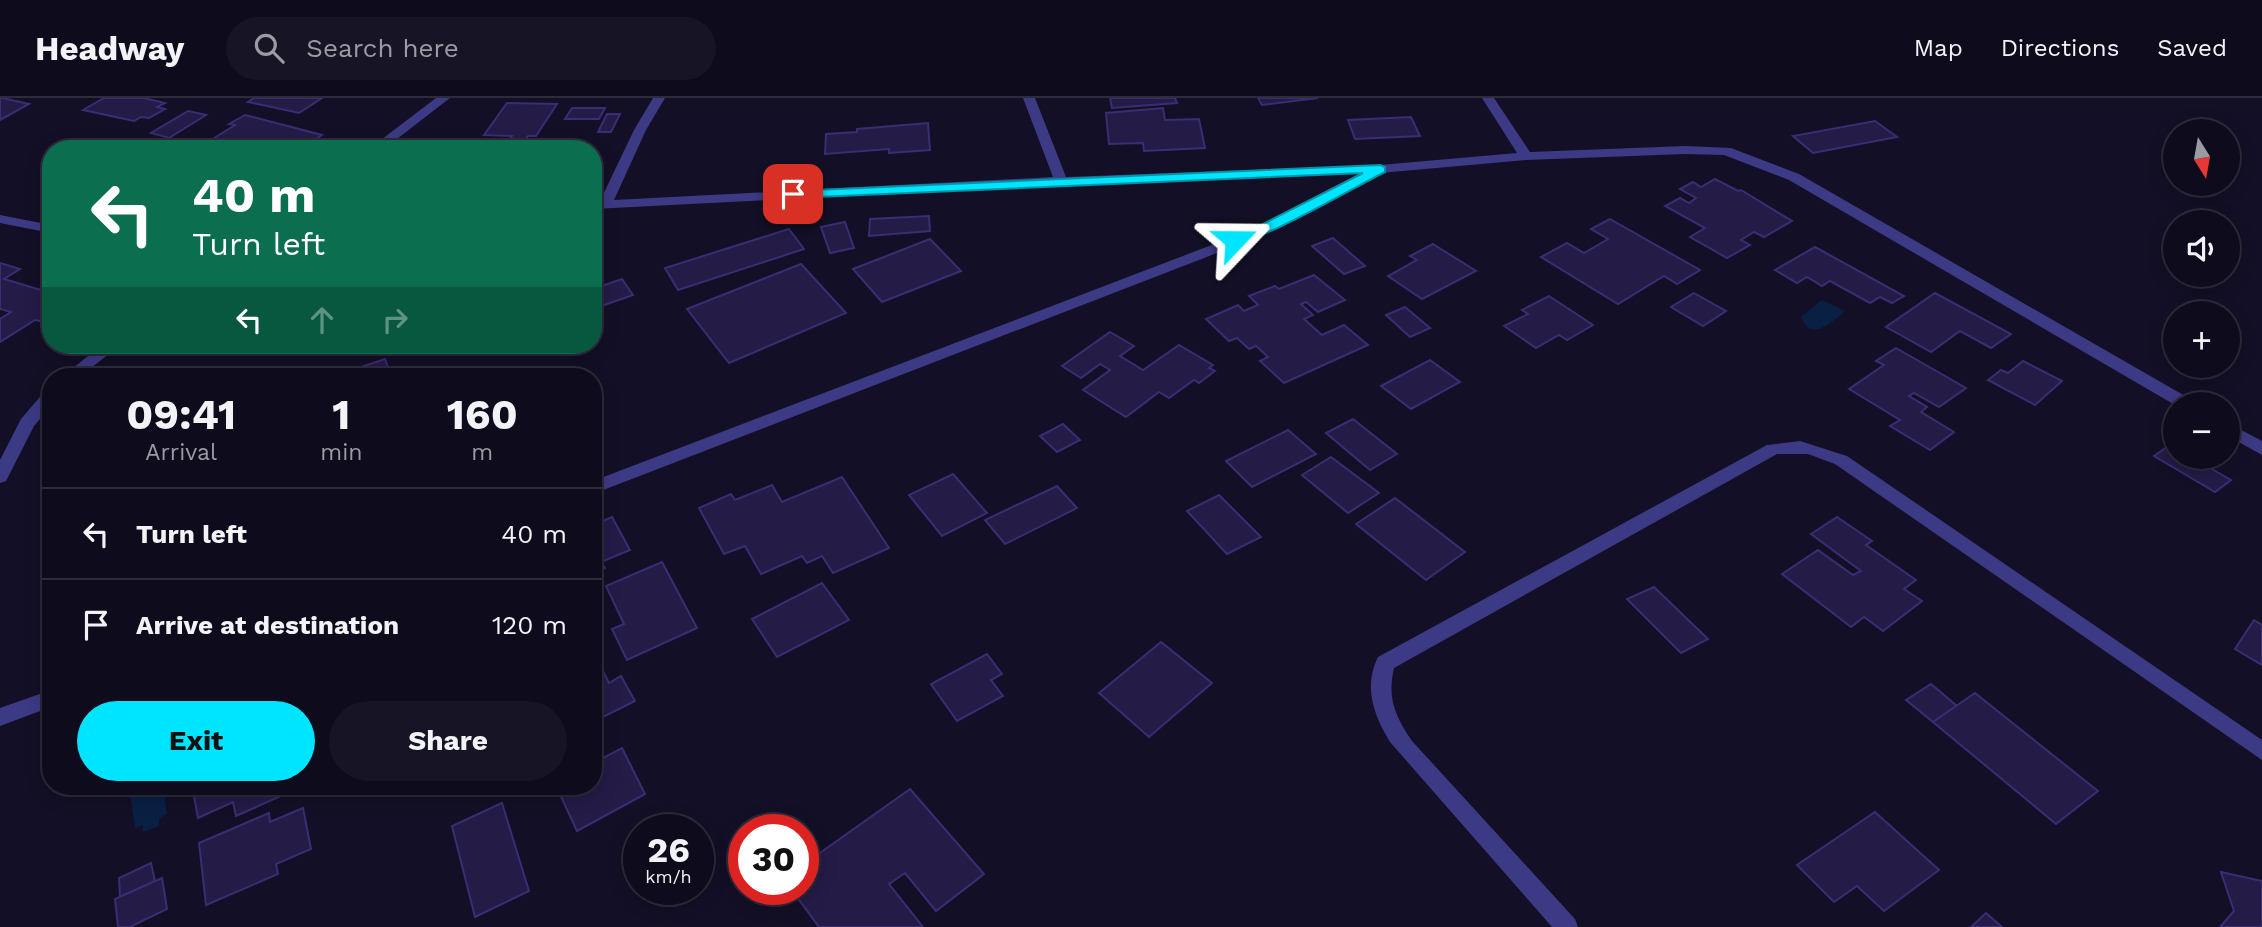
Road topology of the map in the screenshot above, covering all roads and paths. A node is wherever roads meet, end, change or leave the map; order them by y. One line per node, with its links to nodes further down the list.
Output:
1 (444, 98): 5 (street)
2 (659, 98): 9 (street)
3 (1029, 98): 8 (street)
4 (1488, 98): 6 (street)
5 (387, 140)
6 (1525, 156): 7 (street); 15 (street)
7 (1380, 169): 8 (street); 20 (street)
8 (1061, 181): 10 (street)
9 (602, 199)
10 (602, 204)
11 (0, 219): 12 (street)
12 (42, 227)
13 (100, 354): 14 (street)
14 (82, 368)
15 (2165, 392)
16 (42, 406): 19 (street)
17 (2240, 436): 18 (street)
18 (2262, 449)
19 (0, 477)
20 (602, 485)
21 (42, 701): 22 (street)
22 (0, 717)
23 (2262, 751): 24 (street)
24 (1567, 927)

